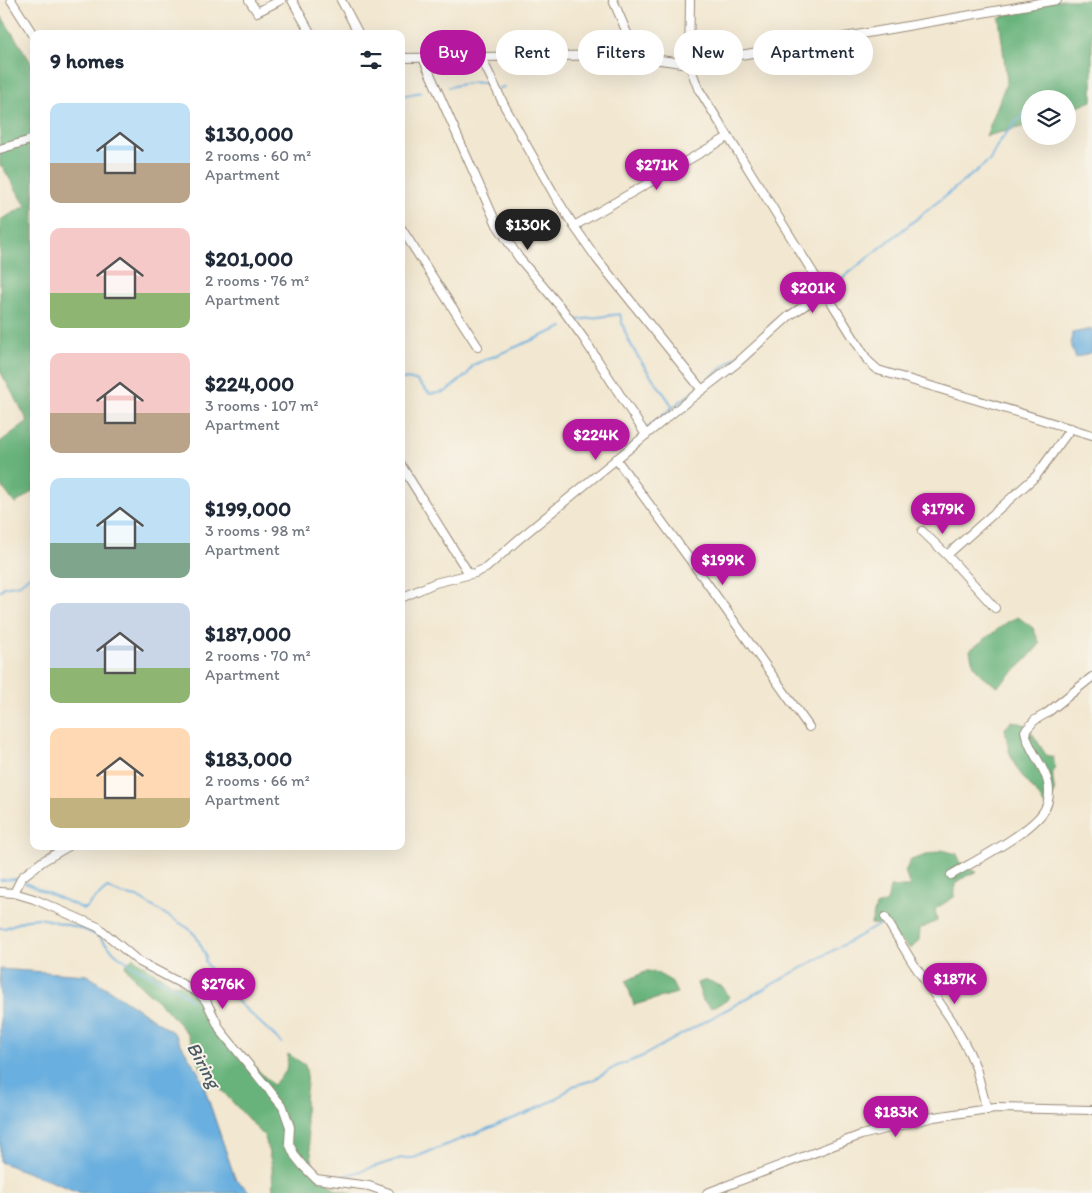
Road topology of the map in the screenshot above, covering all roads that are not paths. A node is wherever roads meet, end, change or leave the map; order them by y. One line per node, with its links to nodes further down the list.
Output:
1 (11, 0): 9 (street)
2 (249, 0): 3 (street)
3 (281, 0)
4 (292, 0): 10 (street)
5 (341, 0): 11 (street)
6 (613, 0): 12 (street)
7 (690, 0): 13 (street)
8 (1057, 0): 14 (street)
9 (30, 30)
10 (309, 30)
11 (357, 30)
12 (625, 30)
13 (689, 30)
14 (743, 54)
15 (578, 56): 16 (street)
16 (486, 57)
17 (405, 58): 18 (street)
18 (420, 58)
19 (486, 67): 25 (street)
20 (431, 75): 31 (street)
21 (693, 75): 22 (street)
22 (728, 137): 25 (street); 27 (street)
23 (30, 139): 24 (street)
24 (0, 149)
25 (574, 226): 29 (street)
26 (405, 234): 28 (street)
27 (825, 292): 29 (street); 30 (street)
28 (478, 347)
29 (702, 390): 31 (street)
30 (1070, 428): 32 (street); 36 (street)
31 (646, 435): 33 (street)
32 (1092, 435)
33 (616, 459): 37 (street); 41 (street)
34 (405, 471): 37 (street)
35 (922, 531): 36 (street)
36 (947, 555): 39 (street)
37 (469, 574): 38 (street)
38 (405, 596)
39 (995, 608)
40 (1092, 677): 43 (street)
41 (809, 726)
42 (62, 850): 45 (street)
43 (951, 875)
44 (0, 892): 45 (street)
45 (14, 893): 49 (street)
46 (885, 917): 47 (street)
47 (987, 1110): 48 (street); 50 (street)
48 (1092, 1110)
49 (389, 1193)
50 (707, 1193)

